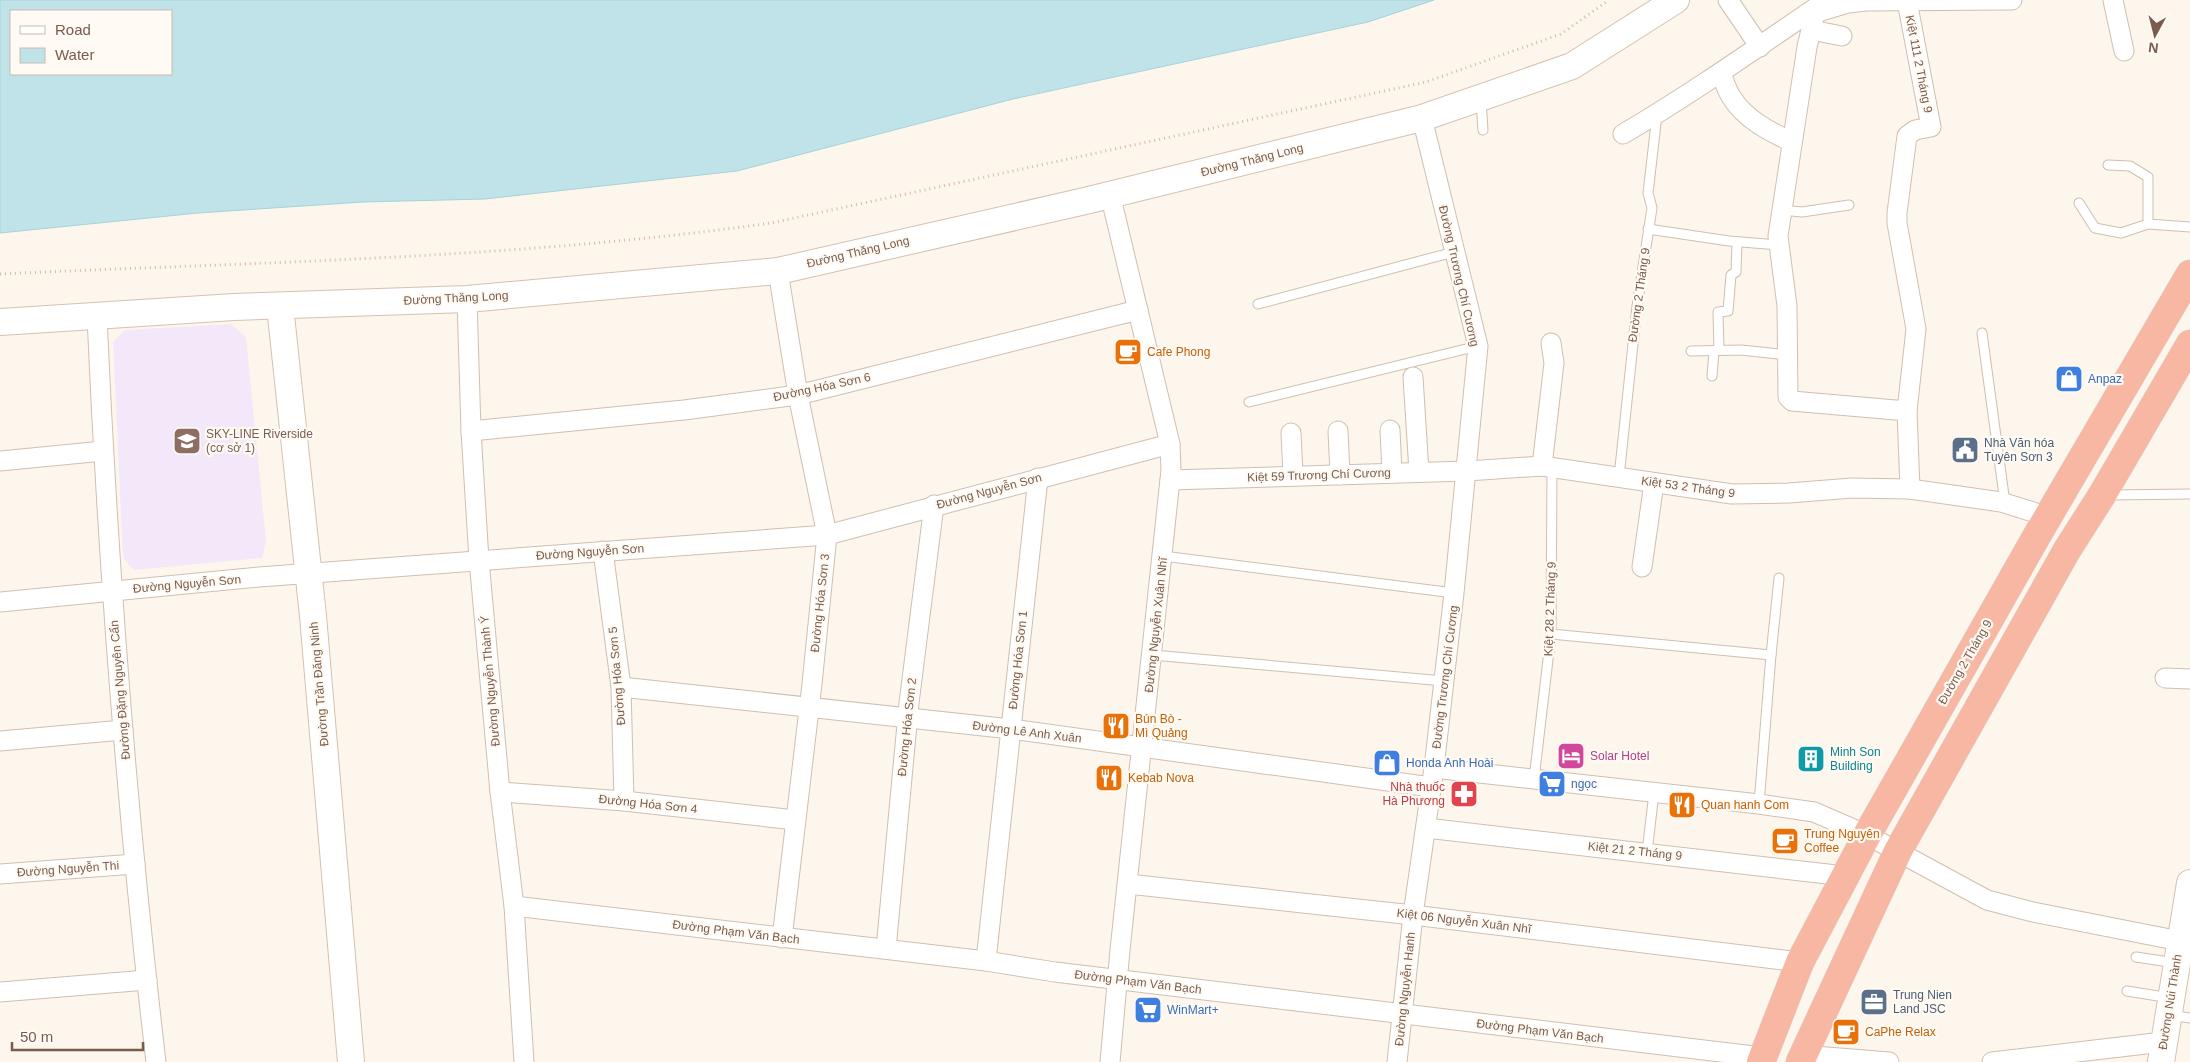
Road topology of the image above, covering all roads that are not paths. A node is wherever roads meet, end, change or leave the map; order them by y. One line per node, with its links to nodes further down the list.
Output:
1 (1676, 0): 12 (street, Đường Thăng Long)
2 (1728, 0): 9 (street)
3 (1930, 0): 4 (street, Kiệt 111 2 Tháng 9); 6 (street, Kiệt 111 2 Tháng 9)
4 (2012, 0)
5 (2113, 0): 10 (street)
6 (1907, 1): 7 (street, Kiệt 111 2 Tháng 9); 48 (street, Kiệt 111 2 Tháng 9)
7 (1814, 15): 8 (street); 9 (street, Kiệt 111 2 Tháng 9); 17 (street)
8 (1842, 36)
9 (1760, 47): 11 (street, Kiệt 111 2 Tháng 9)
10 (2124, 51)
11 (1720, 73): 13 (street, Kiệt 111 2 Tháng 9); 17 (street)
12 (1482, 98): 14 (street, Đường Thăng Long); 15 (lane)
13 (1657, 114): 16 (street, Kiệt 111 2 Tháng 9); 25 (lane, Đường 2 Tháng 9)
14 (1422, 118): 19 (street, Đường Thăng Long); 28 (street, Đường Trương Chí Cương)
15 (1483, 130)
16 (1623, 134)
17 (1792, 142): 22 (street)
18 (2108, 165): 23 (lane)
19 (1110, 194): 29 (street, Đường Thăng Long); 34 (street, Đường Nguyễn Xuân Nhĩ)
20 (2079, 203): 23 (lane)
21 (1849, 205): 22 (lane)
22 (1781, 210): 27 (street)
23 (2148, 224): 24 (lane)
24 (2190, 226)
25 (1648, 229): 26 (lane); 62 (lane, Đường 2 Tháng 9)
26 (1737, 242): 27 (lane); 41 (lane)
27 (1778, 245): 43 (street)
28 (1454, 252): 32 (lane); 40 (street, Đường Trương Chí Cương)
29 (778, 271): 31 (street, Đường Thăng Long); 46 (street, Đường Hóa Sơn 3)
30 (2190, 274): 71 (highway, Đường 2 Tháng 9)
31 (466, 299): 33 (street, Đường Thăng Long); 50 (street, Đường Nguyễn Thành Ý)
32 (1258, 304)
33 (280, 306): 35 (street, Đường Thăng Long); 77 (street, Đường Trần Đăng Ninh)
34 (1138, 310): 46 (street, Đường Hóa Sơn 6); 53 (street, Đường Nguyễn Xuân Nhĩ)
35 (96, 317): 36 (street, Đường Thăng Long); 54 (street, Đường Đặng Nguyên Cẩn)
36 (0, 322)
37 (1982, 332): 69 (lane)
38 (1552, 343): 56 (street)
39 (2190, 344): 68 (highway)
40 (1478, 346): 47 (lane); 57 (street, Đường Trương Chí Cương)
41 (1716, 350): 42 (lane); 43 (lane); 44 (lane)
42 (1691, 351)
43 (1788, 355): 48 (street)
44 (1712, 376)
45 (1413, 377): 58 (street)
46 (798, 395): 50 (street, Đường Hóa Sơn 6); 72 (street, Đường Hóa Sơn 3)
47 (1250, 402)
48 (1907, 411): 66 (street)
49 (1390, 430): 59 (street)
50 (471, 431): 75 (street, Đường Nguyễn Thành Ý)
51 (1338, 431): 60 (street)
52 (1291, 433): 61 (street)
53 (1170, 444): 63 (street, Đường Nguyễn Sơn); 64 (street, Đường Nguyễn Xuân Nhĩ)
54 (103, 451): 55 (street); 79 (street, Đường Đặng Nguyên Cẩn)
55 (0, 461)
56 (1547, 467): 57 (street, Kiệt 53 2 Tháng 9); 62 (street, Kiệt 53 2 Tháng 9); 82 (lane, Kiệt 28 2 Tháng 9)
57 (1467, 470): 58 (street, Kiệt 59 Trương Chí Cương); 80 (street, Đường Trương Chí Cương)
58 (1419, 472): 59 (street, Kiệt 59 Trương Chí Cương)
59 (1392, 473): 60 (street, Kiệt 59 Trương Chí Cương)
60 (1340, 475): 61 (street, Kiệt 59 Trương Chí Cương)
61 (1293, 476): 64 (street, Kiệt 59 Trương Chí Cương)
62 (1619, 477): 65 (street, Kiệt 53 2 Tháng 9)
63 (1038, 478): 70 (street, Đường Nguyễn Sơn); 91 (street, Đường Hóa Sơn 1)
64 (1170, 480): 74 (street, Đường Nguyễn Xuân Nhĩ)
65 (1654, 483): 66 (street, Kiệt 53 2 Tháng 9); 76 (street)
66 (1910, 489): 69 (street, Kiệt 53 2 Tháng 9)
67 (2190, 494): 68 (lane)
68 (2102, 495): 105 (highway)
69 (2005, 504): 71 (street, Kiệt 53 2 Tháng 9)
70 (934, 505): 72 (street, Đường Nguyễn Sơn); 90 (street, Đường Hóa Sơn 2)
71 (2049, 517): 103 (highway, Đường 2 Tháng 9)
72 (827, 535): 73 (street, Đường Nguyễn Sơn); 89 (street, Đường Hóa Sơn 3)
73 (603, 551): 75 (street, Đường Nguyễn Sơn); 88 (street, Đường Hóa Sơn 5)
74 (1163, 556): 80 (lane); 83 (street, Đường Nguyễn Xuân Nhĩ)
75 (479, 560): 77 (street, Đường Nguyễn Sơn); 97 (street, Đường Nguyễn Thành Ý)
76 (1642, 567)
77 (309, 574): 79 (street, Đường Nguyễn Sơn); 129 (street, Đường Trần Đăng Ninh)
78 (1779, 578): 84 (lane)
79 (112, 591): 81 (street, Đường Nguyễn Sơn); 92 (street, Đường Đặng Nguyên Cẩn)
80 (1454, 593): 87 (street, Đường Trương Chí Cương)
81 (0, 602)
82 (1551, 634): 84 (lane); 96 (lane, Kiệt 28 2 Tháng 9)
83 (1153, 655): 87 (lane); 94 (street, Đường Nguyễn Xuân Nhĩ)
84 (1771, 655): 100 (lane)
85 (2165, 678): 86 (street)
86 (2190, 679)
87 (1444, 681): 95 (street, Đường Trương Chí Cương)
88 (621, 686): 89 (street, Đường Lê Anh Xuân); 99 (street, Đường Hóa Sơn 5)
89 (809, 707): 90 (street, Đường Lê Anh Xuân); 101 (street, Đường Hóa Sơn 3)
90 (908, 718): 91 (street, Đường Lê Anh Xuân); 115 (street, Đường Hóa Sơn 2)
91 (1011, 729): 94 (street, Đường Lê Anh Xuân); 117 (street, Đường Hóa Sơn 1)
92 (123, 730): 93 (street); 106 (street, Đường Đặng Nguyên Cẩn)
93 (0, 740)
94 (1143, 747): 95 (street, Đường Lê Anh Xuân); 110 (street, Đường Nguyễn Xuân Nhĩ)
95 (1433, 777): 96 (street); 102 (street, Đường Nguyễn Hanh)
96 (1534, 779): 98 (street)
97 (500, 792): 99 (street, Đường Hóa Sơn 4); 111 (street, Đường Nguyễn Thành Ý)
98 (1654, 793): 100 (street); 104 (lane)
99 (624, 801): 101 (street, Đường Hóa Sơn 4)
100 (1759, 804): 103 (street)
101 (795, 820): 113 (street, Đường Hóa Sơn 3)
102 (1426, 828): 104 (street, Kiệt 21 2 Tháng 9); 112 (street, Đường Nguyễn Hanh)
103 (1867, 835): 105 (street); 108 (highway, Đường 2 Tháng 9)
104 (1647, 852): 108 (street, Kiệt 21 2 Tháng 9)
105 (1898, 852): 114 (street); 126 (highway)
106 (135, 864): 107 (street, Đường Nguyễn Thi); 120 (street, Đường Đặng Nguyên Cẩn)
107 (0, 874)
108 (1845, 876): 118 (highway, Đường 2 Tháng 9)
109 (2190, 883): 114 (street, Đường Núi Thành)
110 (1128, 884): 112 (street, Kiệt 06 Nguyễn Xuân Nhĩ); 119 (street, Đường Nguyễn Xuân Nhĩ)
111 (514, 906): 113 (street, Đường Phạm Văn Bạch); 130 (street, Đường Nguyễn Thành Ý)
112 (1413, 915): 118 (street, Kiệt 06 Nguyễn Xuân Nhĩ); 124 (street, Đường Nguyễn Hanh)
113 (782, 938): 115 (street, Đường Phạm Văn Bạch)
114 (2182, 942): 116 (lane); 123 (street, Đường Núi Thành)
115 (886, 949): 117 (street, Đường Phạm Văn Bạch)
116 (2136, 957)
117 (986, 961): 119 (street, Đường Phạm Văn Bạch)
118 (1800, 962): 127 (highway, Đường 2 Tháng 9)
119 (1117, 979): 124 (street, Đường Phạm Văn Bạch); 131 (street, Đường Nguyễn Xuân Nhĩ)
120 (146, 980): 122 (street); 128 (street, Đường Đặng Nguyên Cẩn)
121 (2127, 991): 123 (lane)
122 (0, 992)
123 (2176, 1010): 125 (street, Đường Núi Thành)
124 (1402, 1014): 127 (street, Đường Phạm Văn Bạch); 132 (street, Đường Nguyễn Hanh)
125 (2162, 1052): 134 (street)
126 (1801, 1058): 133 (street)
127 (1761, 1059)
128 (156, 1062)
129 (351, 1062)
130 (524, 1062)
131 (1110, 1062)
132 (1396, 1062)
133 (1889, 1062)
134 (1992, 1062)

